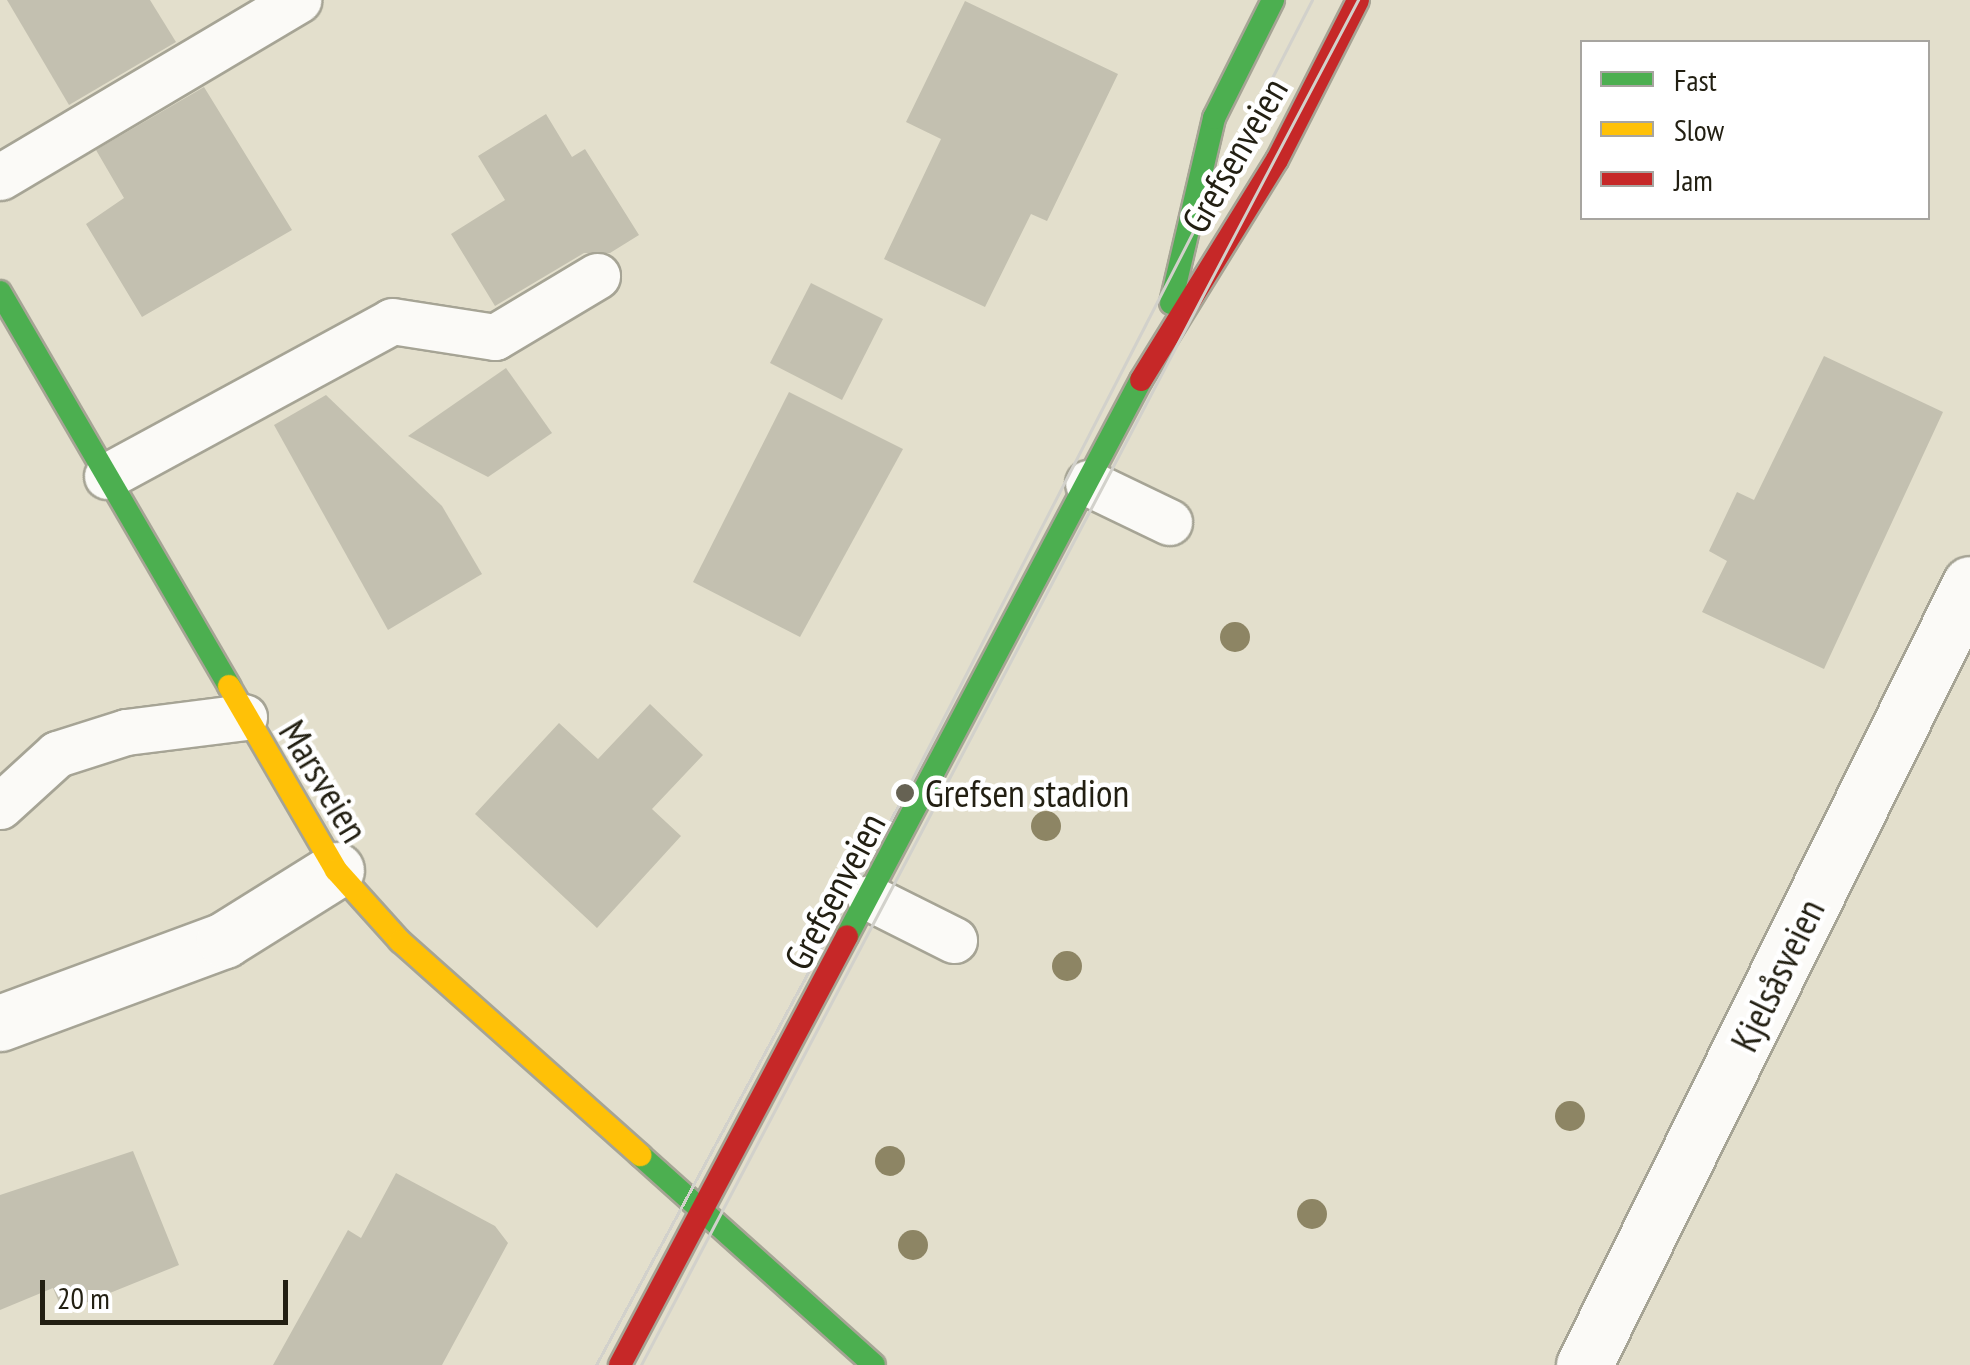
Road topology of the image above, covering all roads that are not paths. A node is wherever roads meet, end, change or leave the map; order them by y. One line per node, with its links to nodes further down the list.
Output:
1 (298, 0): 4 (lane)
2 (1273, 0): 7 (main road, Grefsenveien)
3 (1358, 0): 7 (main road, Grefsenveien)
4 (0, 177)
5 (597, 276): 8 (lane)
6 (0, 292): 8 (main road, Marsveien)
7 (1162, 341): 9 (main road, Grefsenveien)
8 (107, 476): 12 (main road, Marsveien)
9 (1088, 483): 10 (lane); 15 (main road, Grefsenveien)
10 (1169, 522)
11 (1970, 584): 21 (street, Kjelsåsveien)
12 (244, 717): 13 (lane); 14 (main road, Marsveien)
13 (0, 806)
14 (336, 870): 17 (street); 18 (main road, Marsveien)
15 (870, 898): 16 (lane); 18 (main road, Grefsenveien)
16 (954, 940)
17 (0, 1022)
18 (704, 1214): 19 (main road, Grefsenveien); 20 (main road, Marsveien)
19 (620, 1365)
20 (874, 1365)
21 (1584, 1365)

